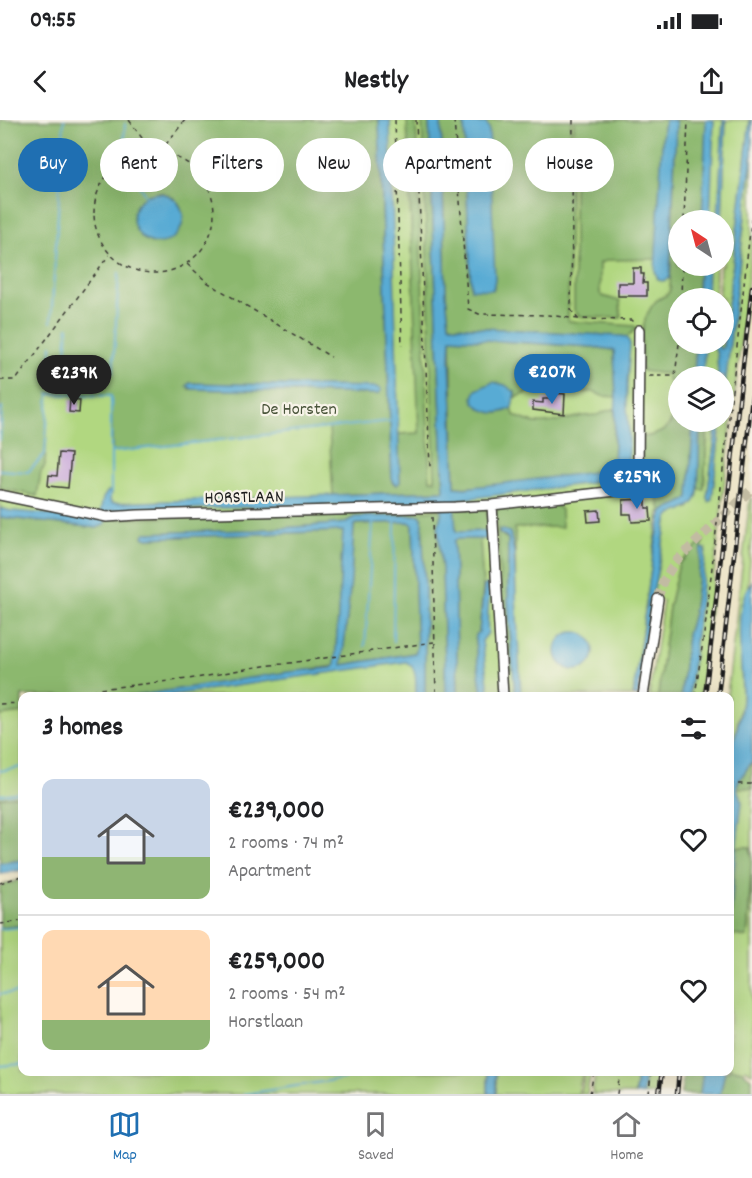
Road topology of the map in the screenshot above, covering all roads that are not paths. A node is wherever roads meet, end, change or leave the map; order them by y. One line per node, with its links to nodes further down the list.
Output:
1 (639, 330): 3 (street, HORSTLAAN)
2 (0, 495): 3 (street, HORSTLAAN)
3 (492, 505): 5 (street)
4 (658, 599): 6 (street)
5 (503, 692)
6 (644, 692)

